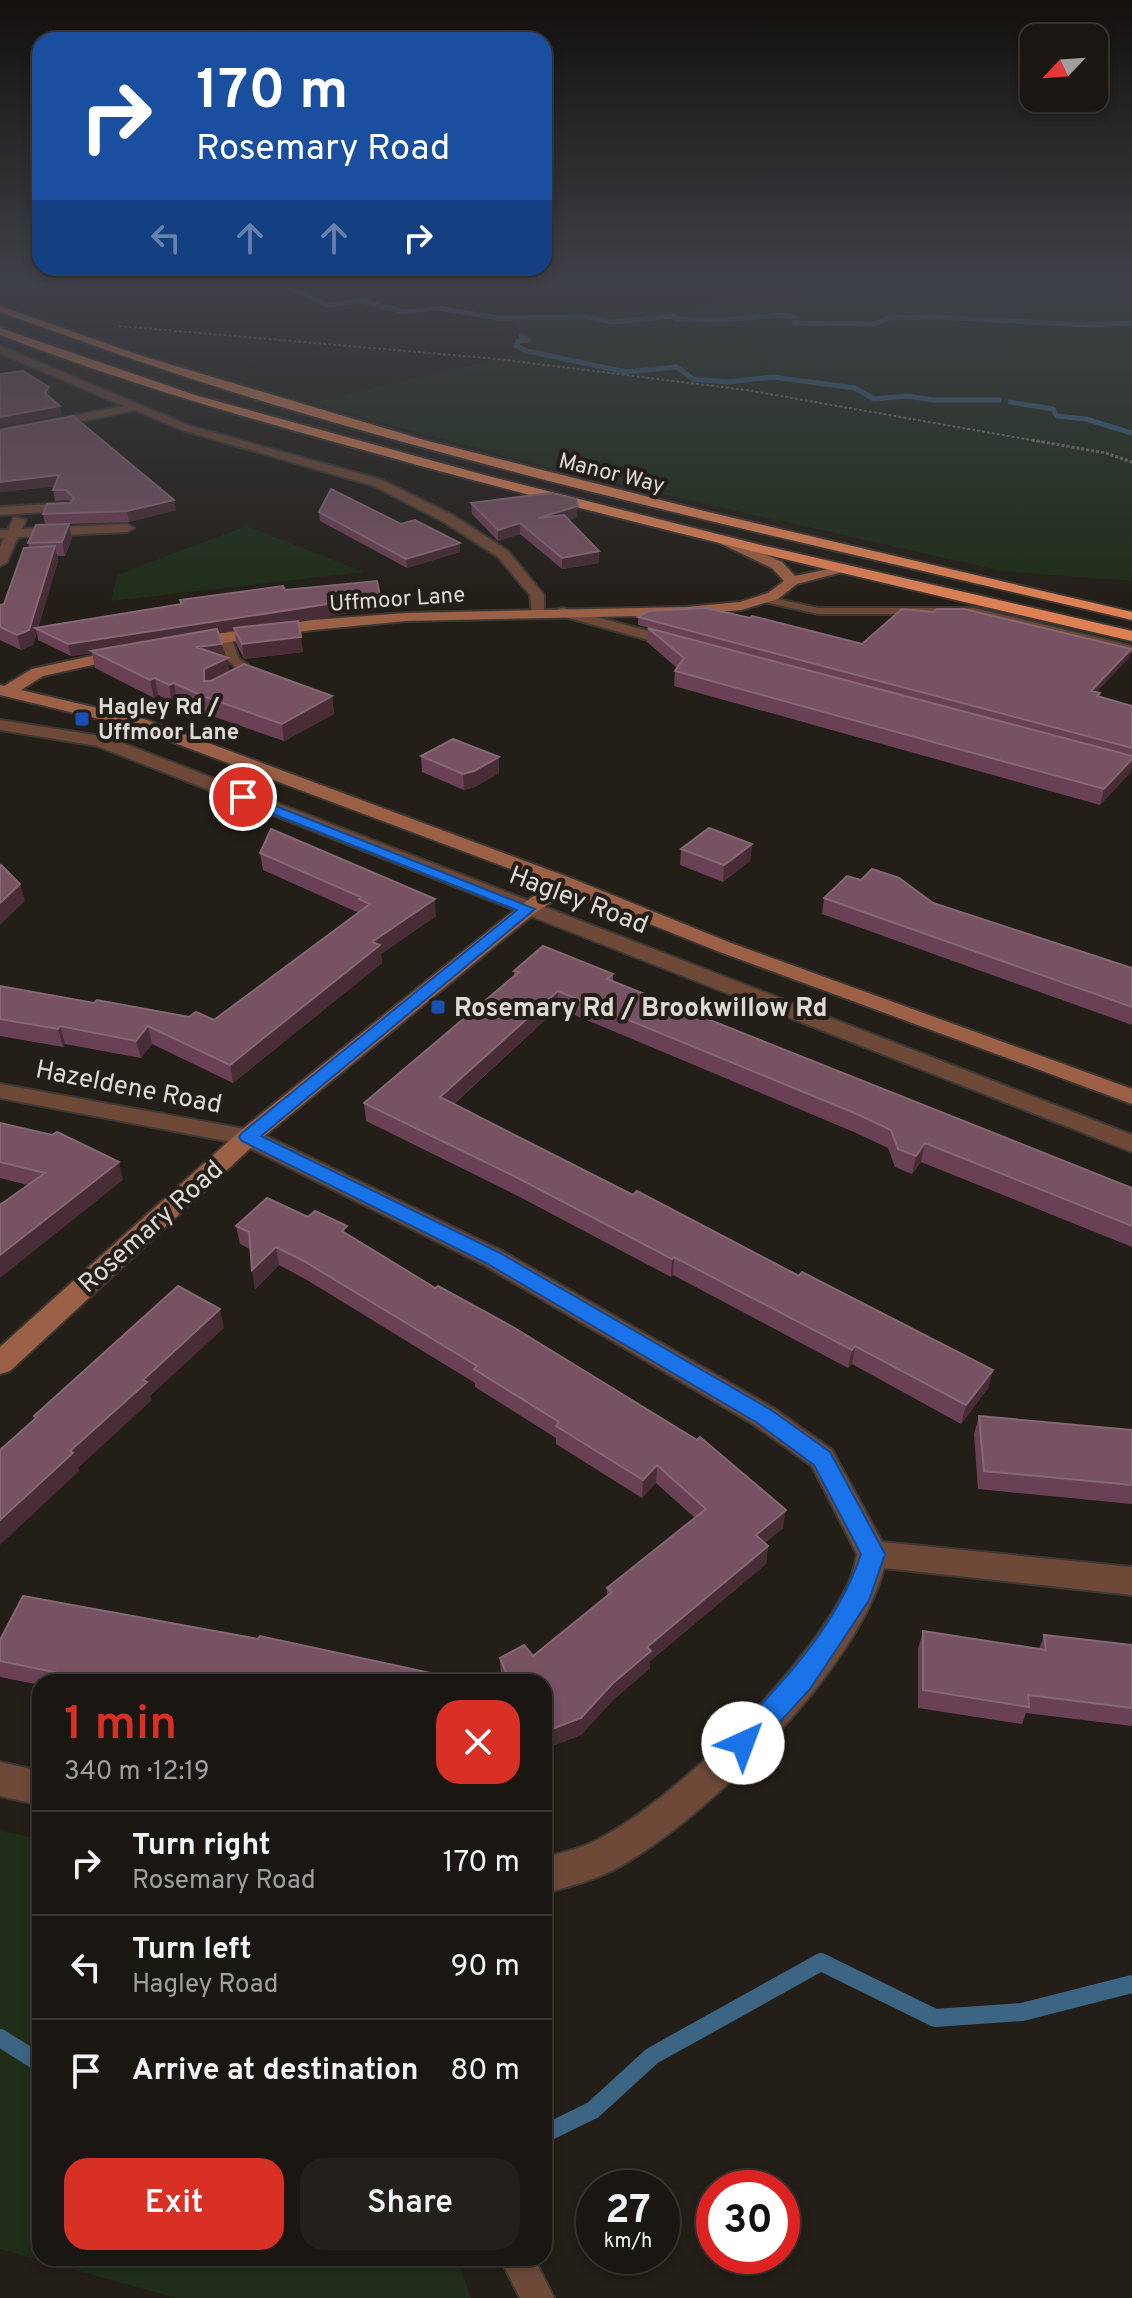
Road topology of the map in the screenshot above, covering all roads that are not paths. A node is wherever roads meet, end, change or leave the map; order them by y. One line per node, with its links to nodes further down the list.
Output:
1 (90, 387): 4 (street)
2 (157, 387): 11 (highway, Manor Way)
3 (227, 387): 18 (highway, Manor Way)
4 (135, 407): 5 (street); 17 (street)
5 (0, 434)
6 (67, 507): 7 (street)
7 (23, 510): 8 (street); 10 (street)
8 (0, 511)
9 (127, 528): 10 (street)
10 (7, 534): 12 (street)
11 (722, 539): 13 (highway, Manor Way); 14 (street)
12 (0, 562)
13 (843, 570): 14 (street, Uffmoor Lane); 19 (highway, Manor Way)
14 (792, 581): 15 (street, Uffmoor Lane)
15 (764, 599): 16 (street, Uffmoor Lane); 23 (lane)
16 (563, 612): 17 (street, Uffmoor Lane); 22 (street)
17 (537, 613): 20 (street, Uffmoor Lane)
18 (1132, 616)
19 (1132, 636)
20 (225, 637): 21 (street, Uffmoor Lane); 25 (lane)
21 (170, 646)
22 (701, 649)
23 (1132, 649)
24 (141, 651): 26 (street)
25 (224, 687)
26 (4, 690): 28 (street, Hagley Road)
27 (0, 725): 29 (street, Hagley Road)
28 (566, 883): 29 (street, Rosemary Road); 31 (street, Hagley Road)
29 (528, 909): 32 (street, Rosemary Road); 33 (street, Hagley Road)
30 (0, 1091): 32 (street, Hazeldene Road)
31 (1132, 1097)
32 (248, 1137): 34 (street, Rosemary Road); 35 (street, Hazeldene Road)
33 (1132, 1144)
34 (0, 1363)
35 (873, 1554): 36 (street); 39 (street)
36 (1132, 1581)
37 (0, 1779): 38 (street)
38 (32, 1786)
39 (552, 1873)
40 (520, 2266): 41 (lane)
41 (538, 2298)

